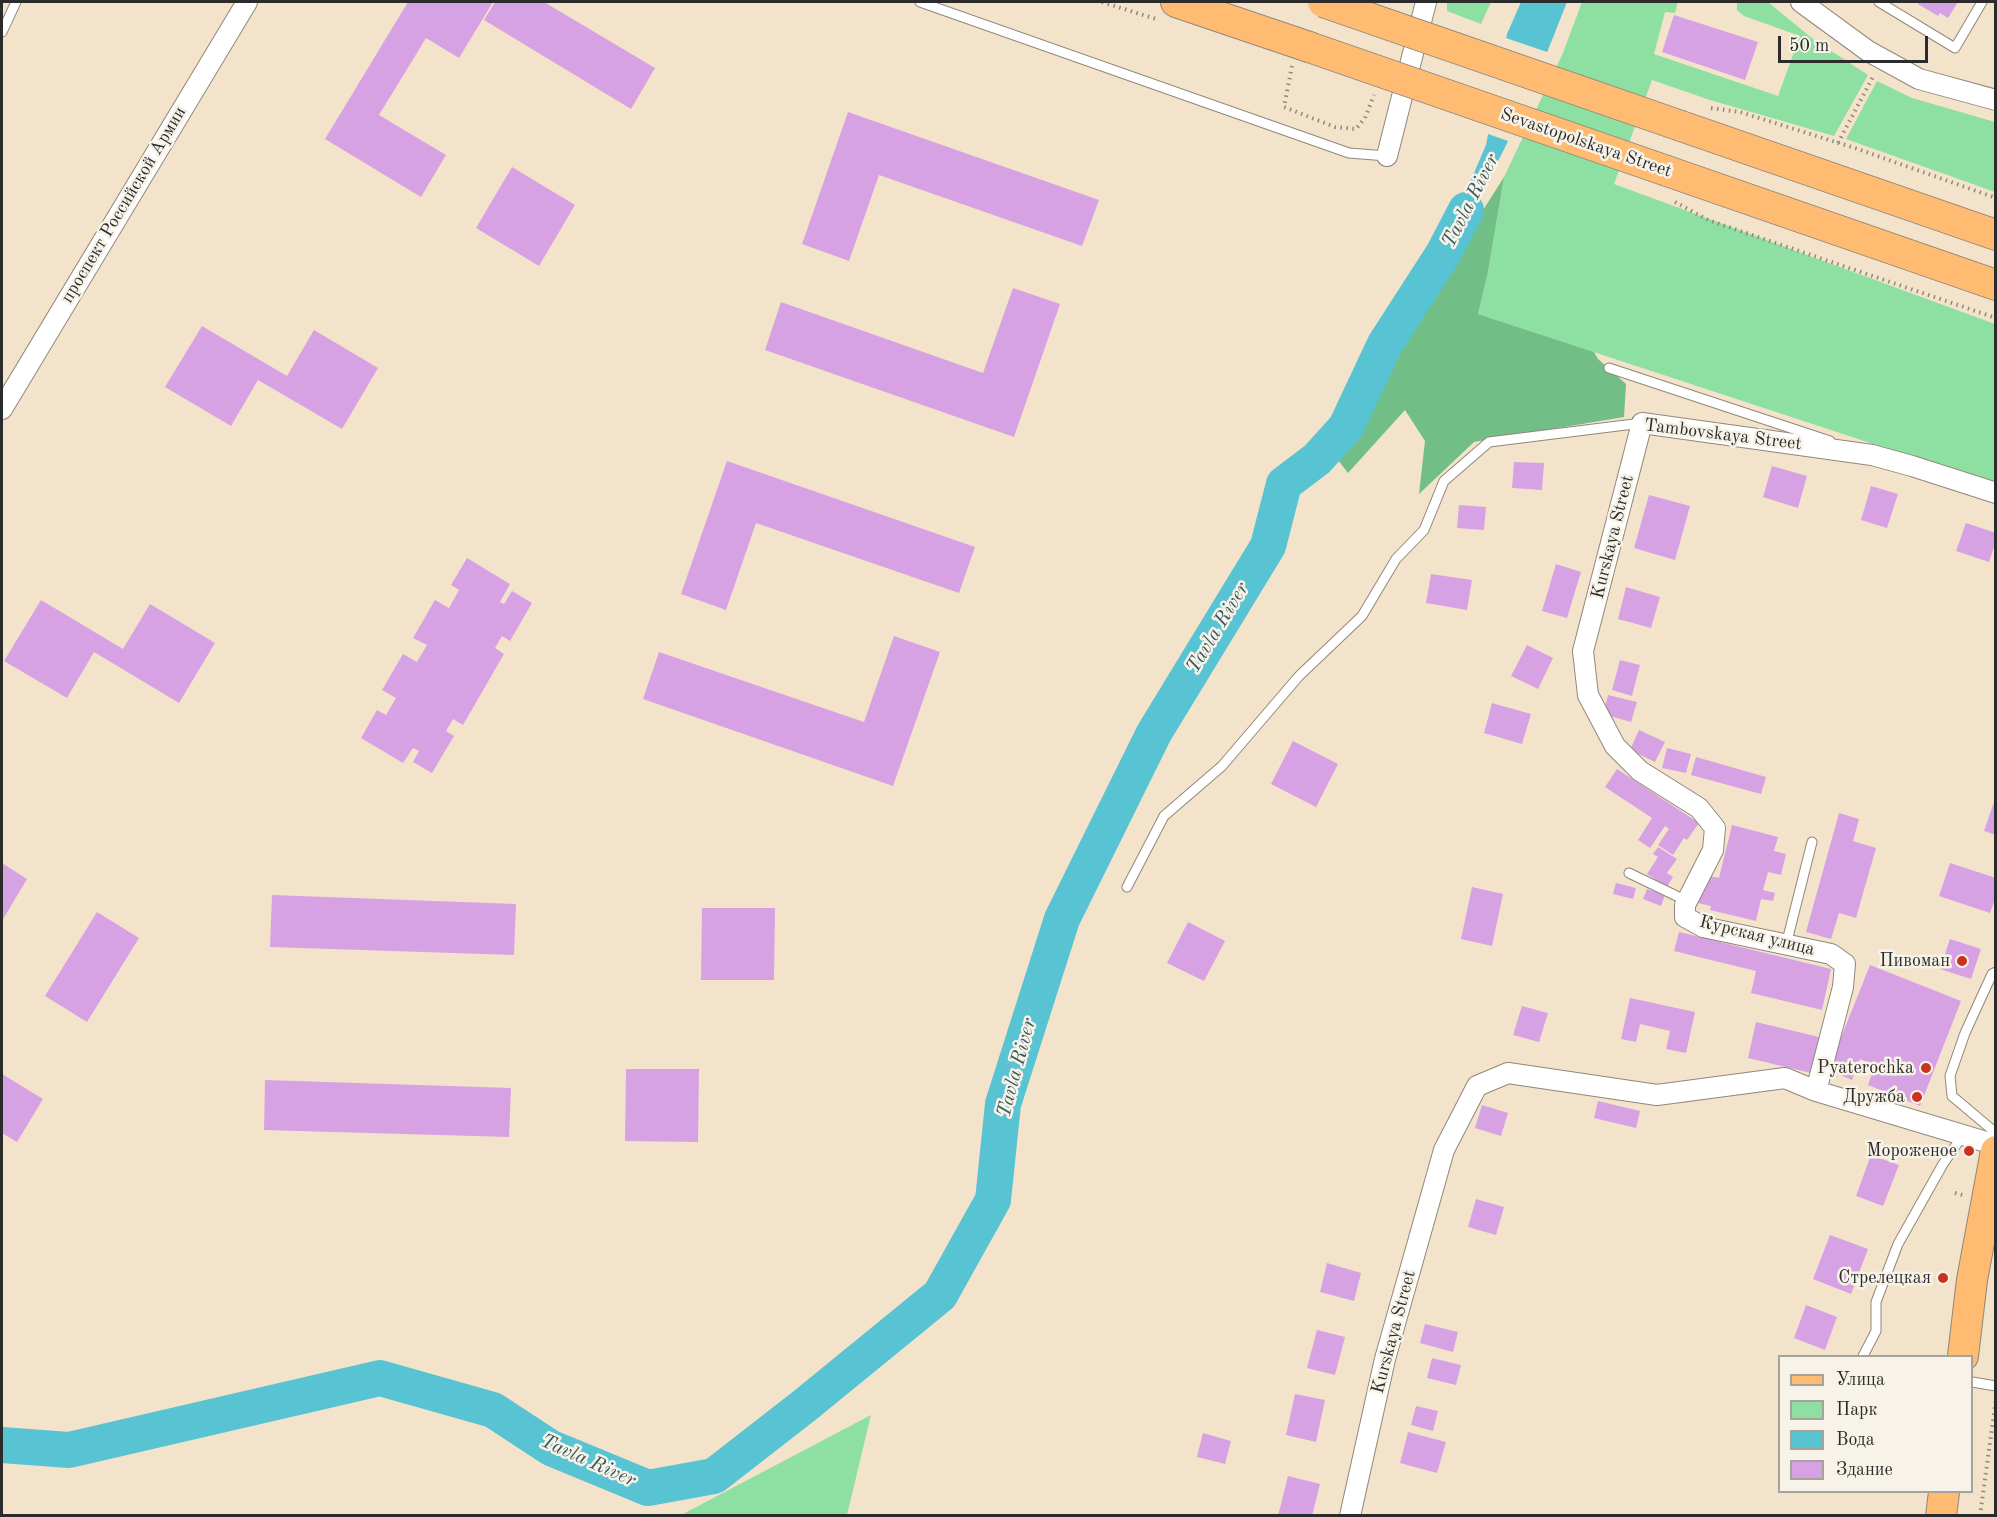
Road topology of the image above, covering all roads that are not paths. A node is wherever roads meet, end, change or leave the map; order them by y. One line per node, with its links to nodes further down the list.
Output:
1 (16, 2): 10 (lane)
2 (247, 2): 16 (street, проспект Российской Армии)
3 (920, 2): 12 (lane)
4 (1176, 2): 14 (main road, Sevastopolskaya Street, bridge)
5 (1321, 2): 13 (main road, bridge)
6 (1426, 2): 12 (street)
7 (1801, 2): 11 (street)
8 (1879, 2): 9 (lane)
9 (1983, 2)
10 (2, 32)
11 (1995, 100)
12 (1388, 156)
13 (1995, 235)
14 (1995, 285)
15 (1609, 368): 18 (lane)
16 (2, 409)
17 (1642, 423): 18 (street, Tambovskaya Street); 22 (lane, Tambovskaya Street); 23 (street, Kurskaya Street)
18 (1872, 455): 19 (street, Tambovskaya Street)
19 (1995, 493)
20 (1812, 842): 24 (lane)
21 (1629, 873): 23 (lane)
22 (1126, 887)
23 (1688, 901): 24 (street, Курская улица)
24 (1786, 945): 26 (street, Курская улица)
25 (1995, 972): 27 (lane)
26 (1816, 1091): 28 (street); 36 (street, Kurskaya Street)
27 (1995, 1132)
28 (1963, 1135): 29 (street); 31 (lane)
29 (1995, 1145)
30 (1995, 1151): 32 (main road)
31 (1864, 1355)
32 (1963, 1355)
33 (1973, 1382): 34 (lane)
34 (1995, 1386)
35 (1944, 1493): 37 (main road)
36 (1350, 1515)
37 (1941, 1515)

